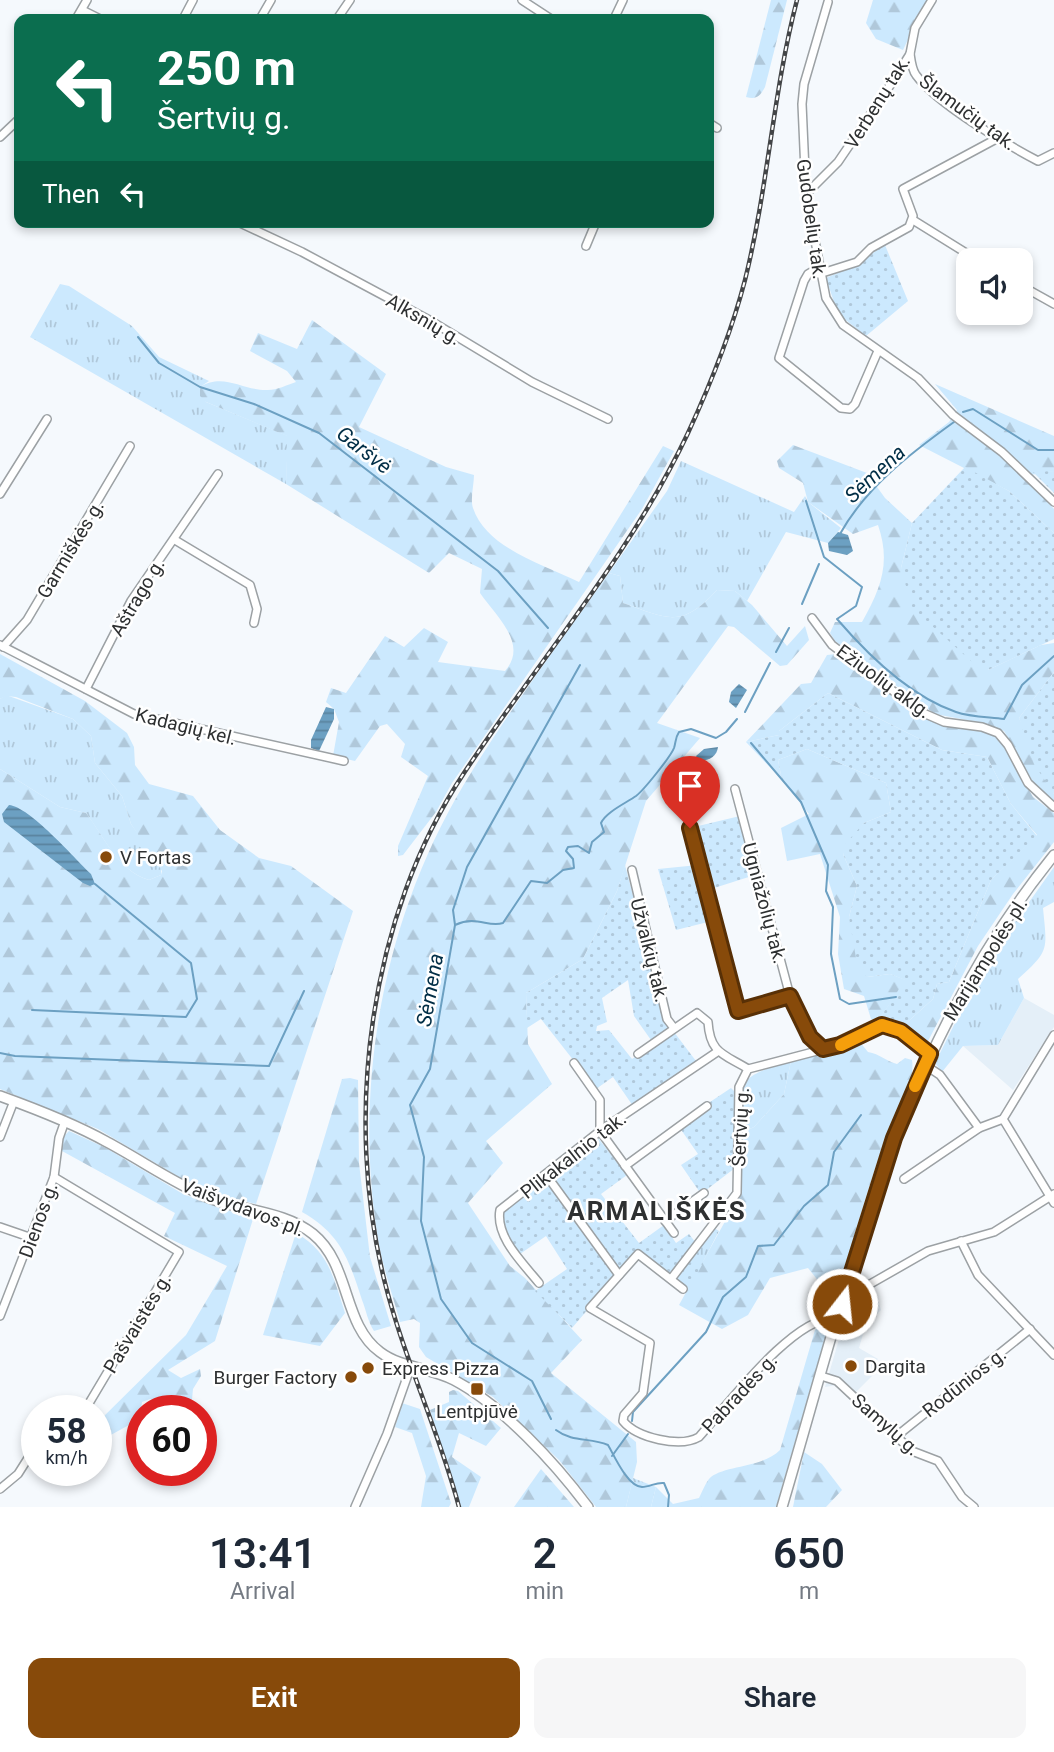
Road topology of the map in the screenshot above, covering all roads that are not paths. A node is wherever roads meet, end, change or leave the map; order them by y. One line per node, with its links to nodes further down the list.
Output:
1 (87, 0): 5 (street)
2 (522, 0): 8 (street)
3 (932, 0): 9 (street, Verbenų tak.)
4 (828, 2): 16 (street, Gudobelių tak.)
5 (82, 10): 6 (street); 7 (street)
6 (79, 14)
7 (90, 14)
8 (543, 14)
9 (910, 54): 14 (street, Šlamučių tak.); 16 (street, Verbenų tak.)
10 (14, 124): 13 (street)
11 (714, 126): 12 (street)
12 (717, 128)
13 (0, 137)
14 (998, 138): 15 (street, Šlamučių tak.); 17 (street)
15 (1054, 153)
16 (806, 194): 22 (street, Gudobelių tak.)
17 (913, 220): 21 (street); 22 (street)
18 (250, 228): 26 (street, Alksnių g.)
19 (594, 228): 20 (street)
20 (586, 246)
21 (958, 248)
22 (819, 271): 25 (street, Gudobelių tak.); 25 (street)
23 (1033, 292): 24 (street)
24 (1054, 304)
25 (878, 351): 31 (street, Gudobelių tak.)
26 (608, 418)
27 (47, 419): 30 (street)
28 (130, 446): 35 (street, Garmiškės g.)
29 (218, 474): 32 (street, Aštrago g.)
30 (0, 494)
31 (1054, 502)
32 (175, 540): 34 (street); 36 (street, Aštrago g.)
33 (812, 618): 39 (street, Ežiuolių aklg.)
34 (254, 622)
35 (2, 646): 36 (street, Kadagių kel.)
36 (86, 689): 37 (street, Kadagių kel.)
37 (344, 761)
38 (736, 789): 43 (street, Ugniažolių tak.)
39 (1054, 807)
40 (690, 828): 43 (street)
41 (1054, 855): 49 (main road, Marijampolės pl.)
42 (632, 870): 44 (street, Užvalkių tak.)
43 (790, 996): 46 (street, Ugniažolių tak.)
44 (674, 1028): 47 (street); 48 (street)
45 (1054, 1035): 56 (street)
46 (823, 1049): 49 (street, Šertvių g.); 52 (street, Šertvių g.)
47 (717, 1052): 52 (street); 59 (street, Plikakalnio tak.)
48 (638, 1054)
49 (930, 1054): 51 (main road, Marijampolės pl.)
50 (574, 1063): 59 (street)
51 (925, 1065): 58 (street); 76 (main road, Marijampolės pl.)
52 (748, 1069): 73 (street, Šertvių g.)
53 (0, 1096): 54 (main road, Vaišvydavos pl.)
54 (14, 1101): 57 (main road, Vaišvydavos pl.); 60 (street)
55 (706, 1106): 61 (street)
56 (1003, 1119): 58 (street); 66 (street)
57 (65, 1121): 63 (street, Dienos g.); 81 (main road, Vaišvydavos pl.)
58 (979, 1128): 64 (street)
59 (600, 1131): 61 (street); 62 (street, Plikakalnio tak.)
60 (0, 1137)
61 (625, 1166): 67 (street)
62 (547, 1176): 72 (street); 74 (street, Plikakalnio tak.)
63 (54, 1177): 70 (street, Dienos g.); 83 (street, Pašvaistės g.)
64 (904, 1179)
65 (704, 1193): 67 (street)
66 (1053, 1198): 71 (street)
67 (665, 1221): 69 (street)
68 (0, 1227): 70 (street)
69 (674, 1233)
70 (32, 1238): 77 (street, Dienos g.)
71 (961, 1241): 76 (street); 79 (street)
72 (619, 1276): 73 (street); 78 (street, Pabradės g.)
73 (671, 1279): 75 (street)
74 (539, 1283)
75 (683, 1289)
76 (846, 1289): 78 (main road, Marijampolės pl.)
77 (0, 1316)
78 (838, 1319): 82 (main road, Marijampolės pl.)
79 (1030, 1329): 80 (street); 84 (street, Rodūnios g.)
80 (1054, 1355)
81 (411, 1366): 87 (street); 88 (main road, Vaišvydavos pl.)
82 (821, 1377): 84 (street, Samylų g.); 89 (main road, Marijampolės pl.)
83 (94, 1395)
84 (898, 1435): 90 (street, Samylų g.)
85 (21, 1469): 86 (street)
86 (0, 1489)
87 (355, 1507)
88 (588, 1507)
89 (782, 1507)
90 (974, 1507)

